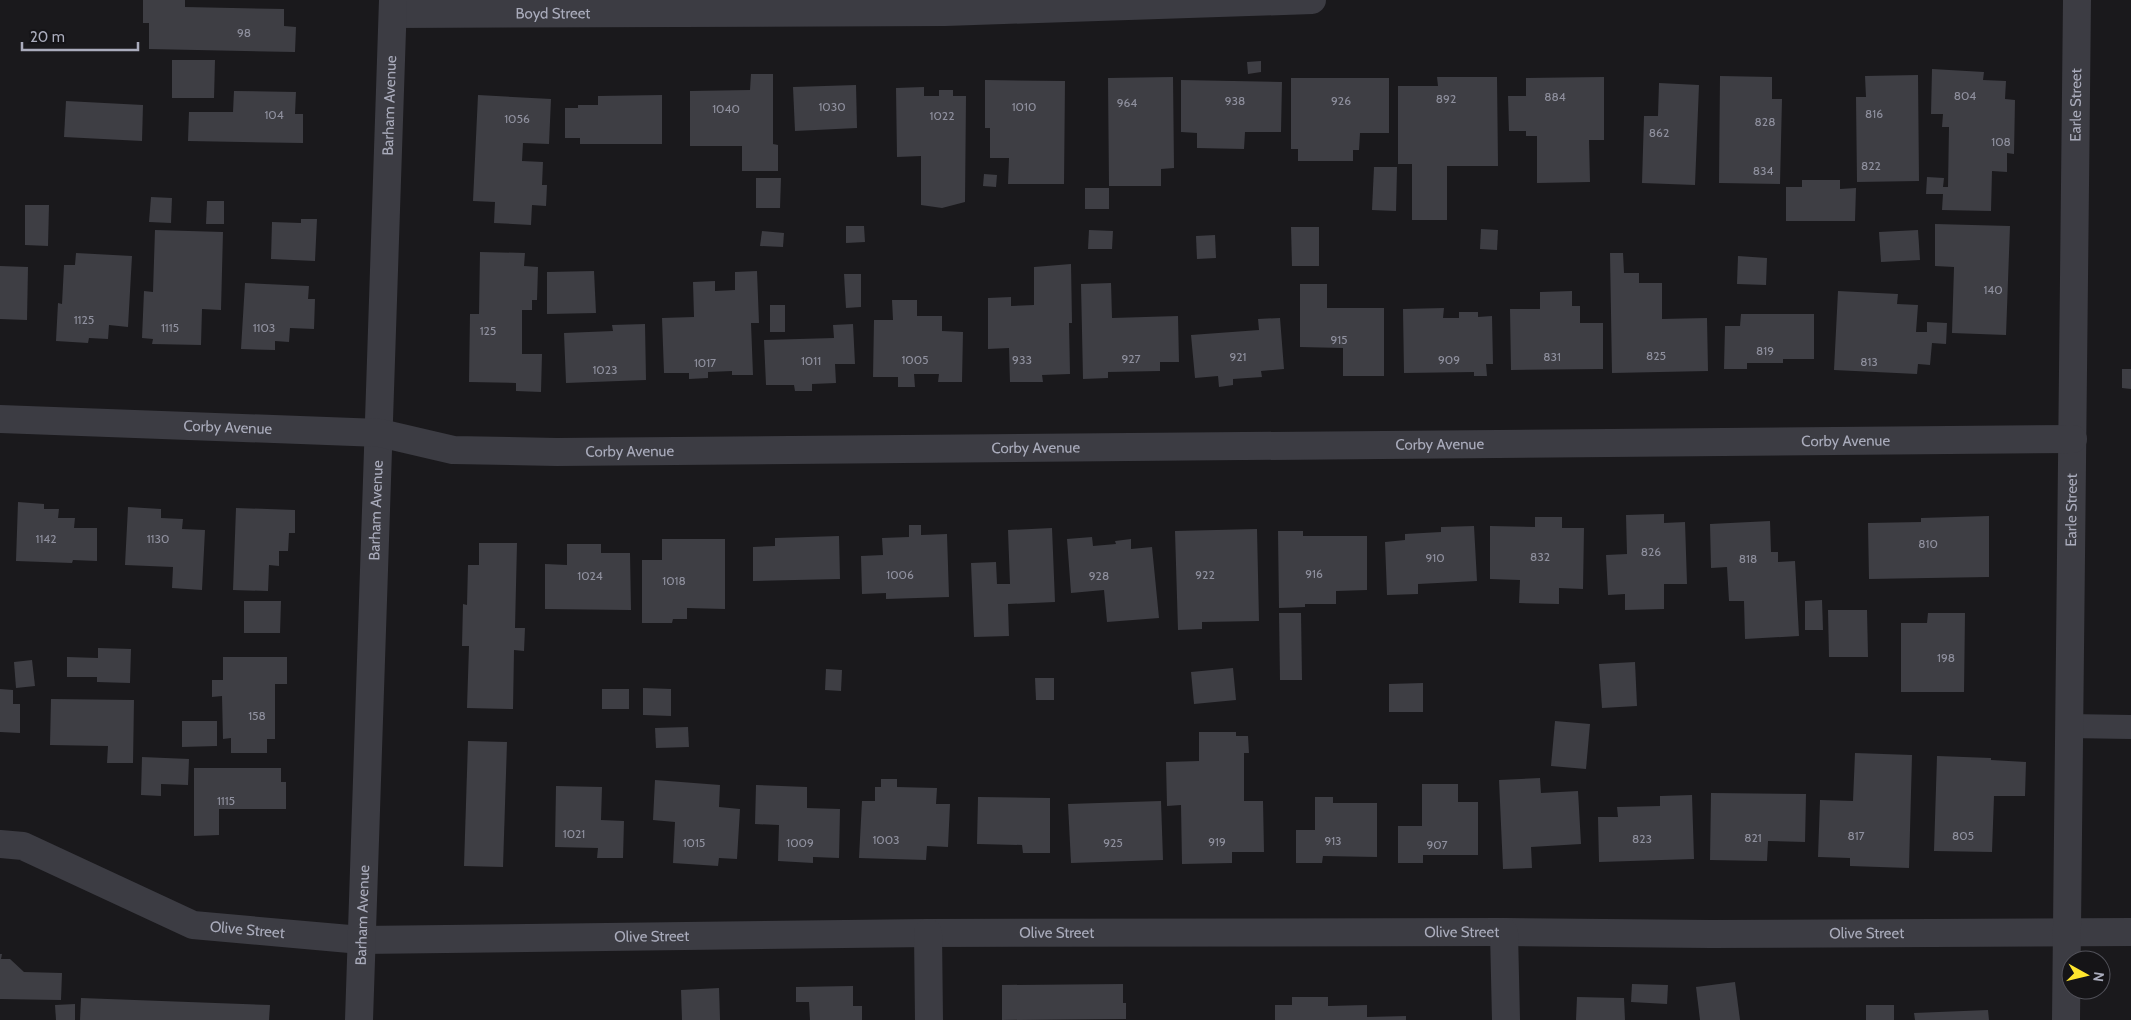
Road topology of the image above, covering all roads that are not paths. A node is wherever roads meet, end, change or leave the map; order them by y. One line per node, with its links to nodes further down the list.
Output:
1 (1312, 0): 3 (street, Boyd Street)
2 (2078, 0): 7 (street, Earle Street)
3 (945, 6): 4 (street, Boyd Street)
4 (393, 7): 6 (street, Barham Avenue)
5 (0, 419): 6 (street, Corby Avenue)
6 (380, 433): 7 (street, Corby Avenue); 15 (street, Barham Avenue)
7 (2073, 439): 8 (street, Earle Street)
8 (2070, 726): 9 (lane); 14 (street, Earle Street)
9 (2131, 726)
10 (0, 844): 15 (street, Olive Street)
11 (928, 932): 12 (street, Olive Street); 15 (street, Olive Street); 17 (street)
12 (1504, 932): 14 (street, Olive Street); 18 (street)
13 (2131, 932): 14 (street, Olive Street)
14 (2067, 934): 19 (street, Earle Street)
15 (361, 940): 16 (street, Barham Avenue)
16 (360, 1020)
17 (929, 1020)
18 (1506, 1020)
19 (2066, 1020)

